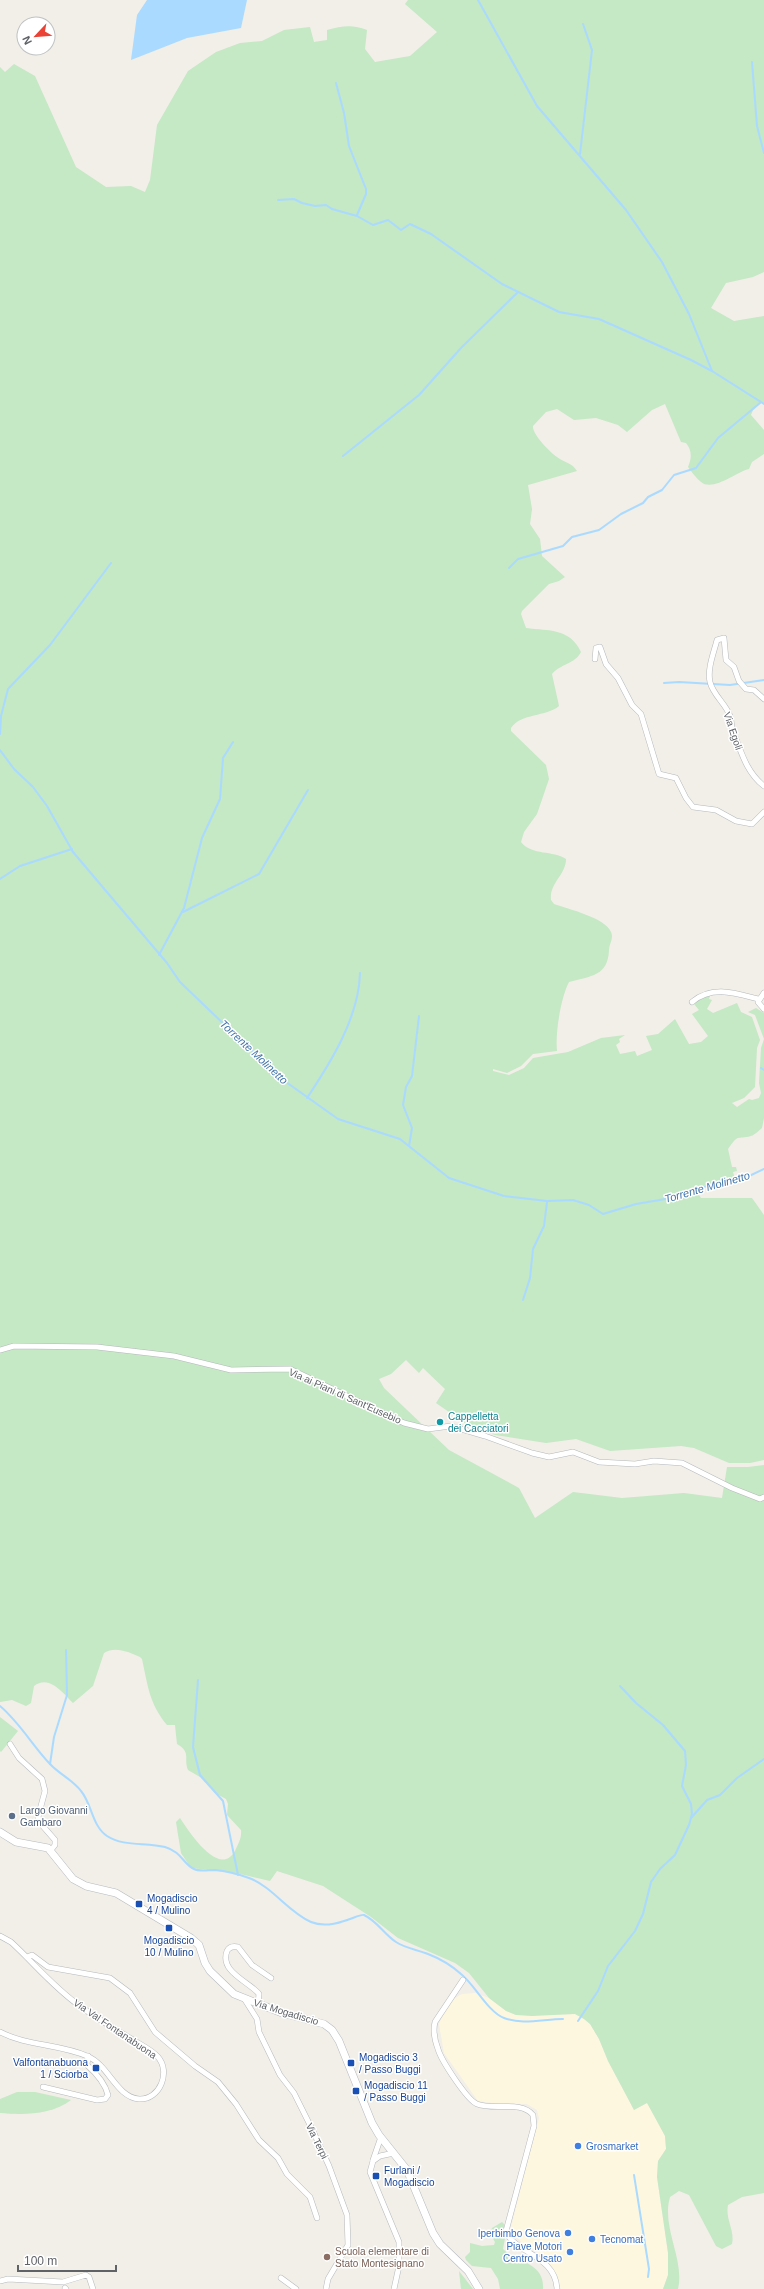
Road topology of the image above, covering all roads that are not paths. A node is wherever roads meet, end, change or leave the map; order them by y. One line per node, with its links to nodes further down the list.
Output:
1 (595, 659): 4 (street)
2 (764, 699): 3 (street, Via Egoli)
3 (764, 786)
4 (764, 812)
5 (764, 993): 6 (street)
6 (758, 999): 7 (street); 8 (street)
7 (692, 1002)
8 (764, 1009)
9 (0, 1350): 10 (street, Via ai Piani di Sant'Eusebio)
10 (764, 1497)
11 (10, 1744): 13 (street)
12 (0, 1832): 13 (street)
13 (51, 1850): 18 (street, Via Mogadiscio)
14 (0, 1936): 15 (street, Via Val Fontanabuona)
15 (27, 1957): 21 (street, Via Val Fontanabuona); 26 (street)
16 (271, 1978): 19 (street)
17 (463, 1980): 34 (street)
18 (245, 2000): 19 (street, Via Mogadiscio); 31 (street, Via Terpi)
19 (258, 2004): 23 (street, Via Mogadiscio)
20 (0, 2032): 21 (street, Via Val Fontanabuona)
21 (88, 2056): 22 (street)
22 (43, 2087)
23 (381, 2137): 24 (street, Via Mogadiscio); 25 (street)
24 (394, 2153): 25 (street); 33 (street, Via Mogadiscio)
25 (373, 2161): 32 (street)
26 (317, 2218)
27 (281, 2278): 30 (street)
28 (0, 2281): 29 (street)
29 (93, 2289)
30 (296, 2289)
31 (326, 2289)
32 (394, 2289)
33 (479, 2289)
34 (557, 2289)

